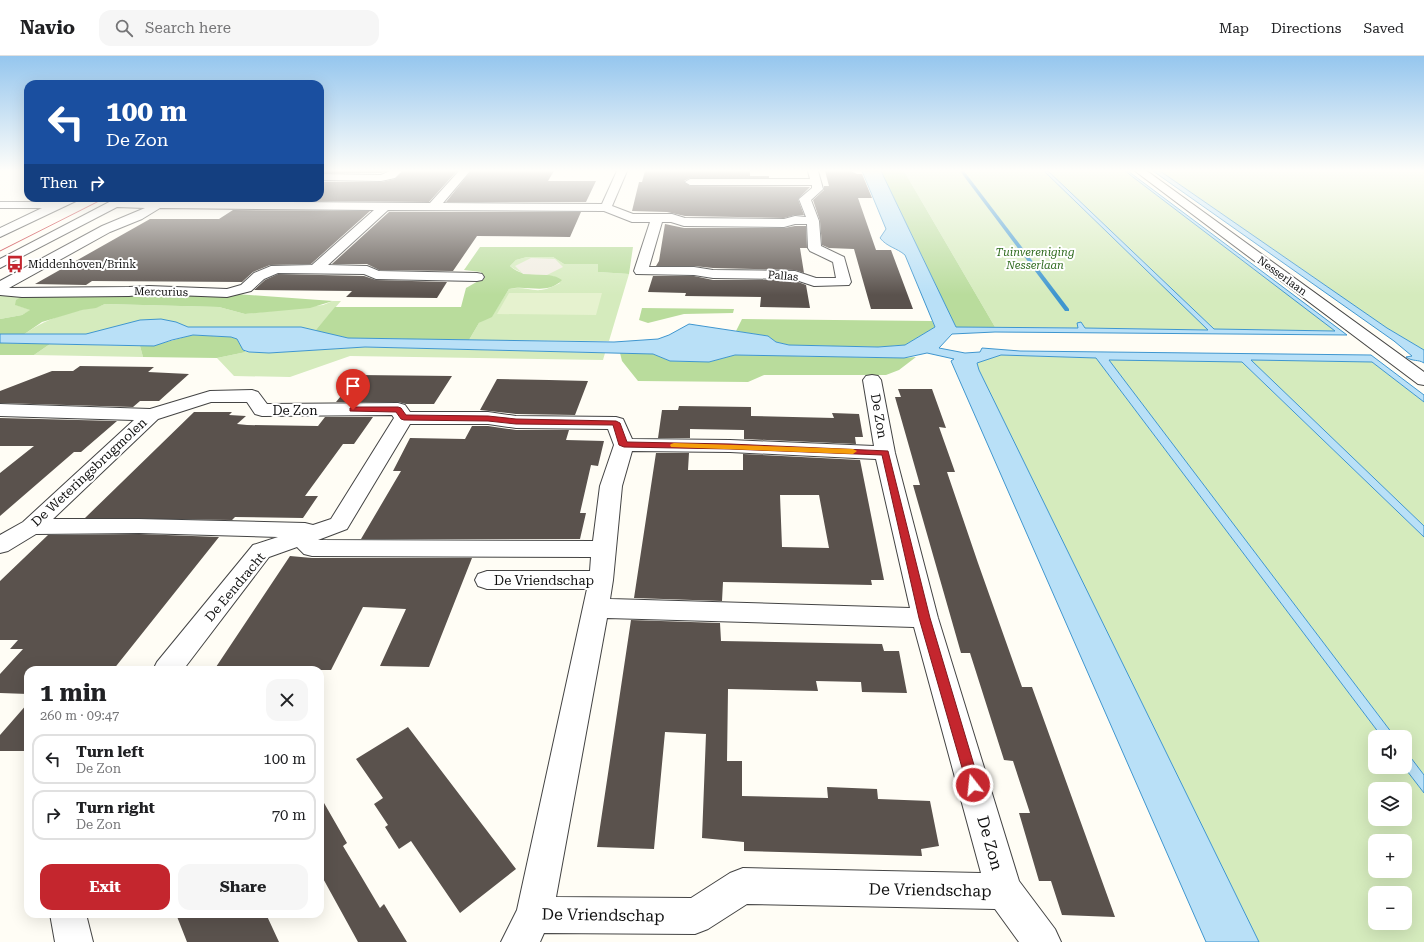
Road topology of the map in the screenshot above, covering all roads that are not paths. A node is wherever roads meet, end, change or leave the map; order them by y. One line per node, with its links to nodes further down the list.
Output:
1 (43, 212): 10 (street)
2 (98, 212): 11 (street)
3 (145, 212): 15 (street)
4 (378, 212): 13 (street)
5 (617, 212): 8 (street)
6 (810, 212): 9 (street, Pallas)
7 (1196, 212): 17 (street, Nesserlaan)
8 (656, 218): 9 (street); 9 (street, Pallas)
9 (813, 221)
10 (0, 233): 11 (street)
11 (59, 233): 12 (street)
12 (0, 264)
13 (315, 270): 14 (street, Mercurius); 15 (street, Mercurius)
14 (477, 277)
15 (0, 289)
16 (872, 380): 22 (street, De Zon)
17 (1424, 380)
18 (0, 410): 19 (street, De Weteringsbrugmolen)
19 (150, 415): 20 (street, De Zon); 23 (street, De Weteringsbrugmolen)
20 (404, 418): 21 (street, De Zon); 24 (street, De Eendracht)
21 (624, 445): 22 (street, De Zon); 26 (street, De Vriendschap)
22 (885, 453): 28 (street, De Zon)
23 (31, 527): 24 (street); 25 (street, De Weteringsbrugmolen)
24 (310, 534): 26 (street); 29 (street, De Eendracht)
25 (0, 545)
26 (600, 579): 27 (street, De Vriendschap); 28 (street); 32 (street, De Vriendschap)
27 (487, 580)
28 (925, 618): 30 (street, De Zon)
29 (170, 666)
30 (1004, 891): 32 (street, De Vriendschap); 34 (street, De Zon)
31 (69, 918): 33 (street)
32 (527, 928)
33 (74, 942)
34 (1042, 942)

